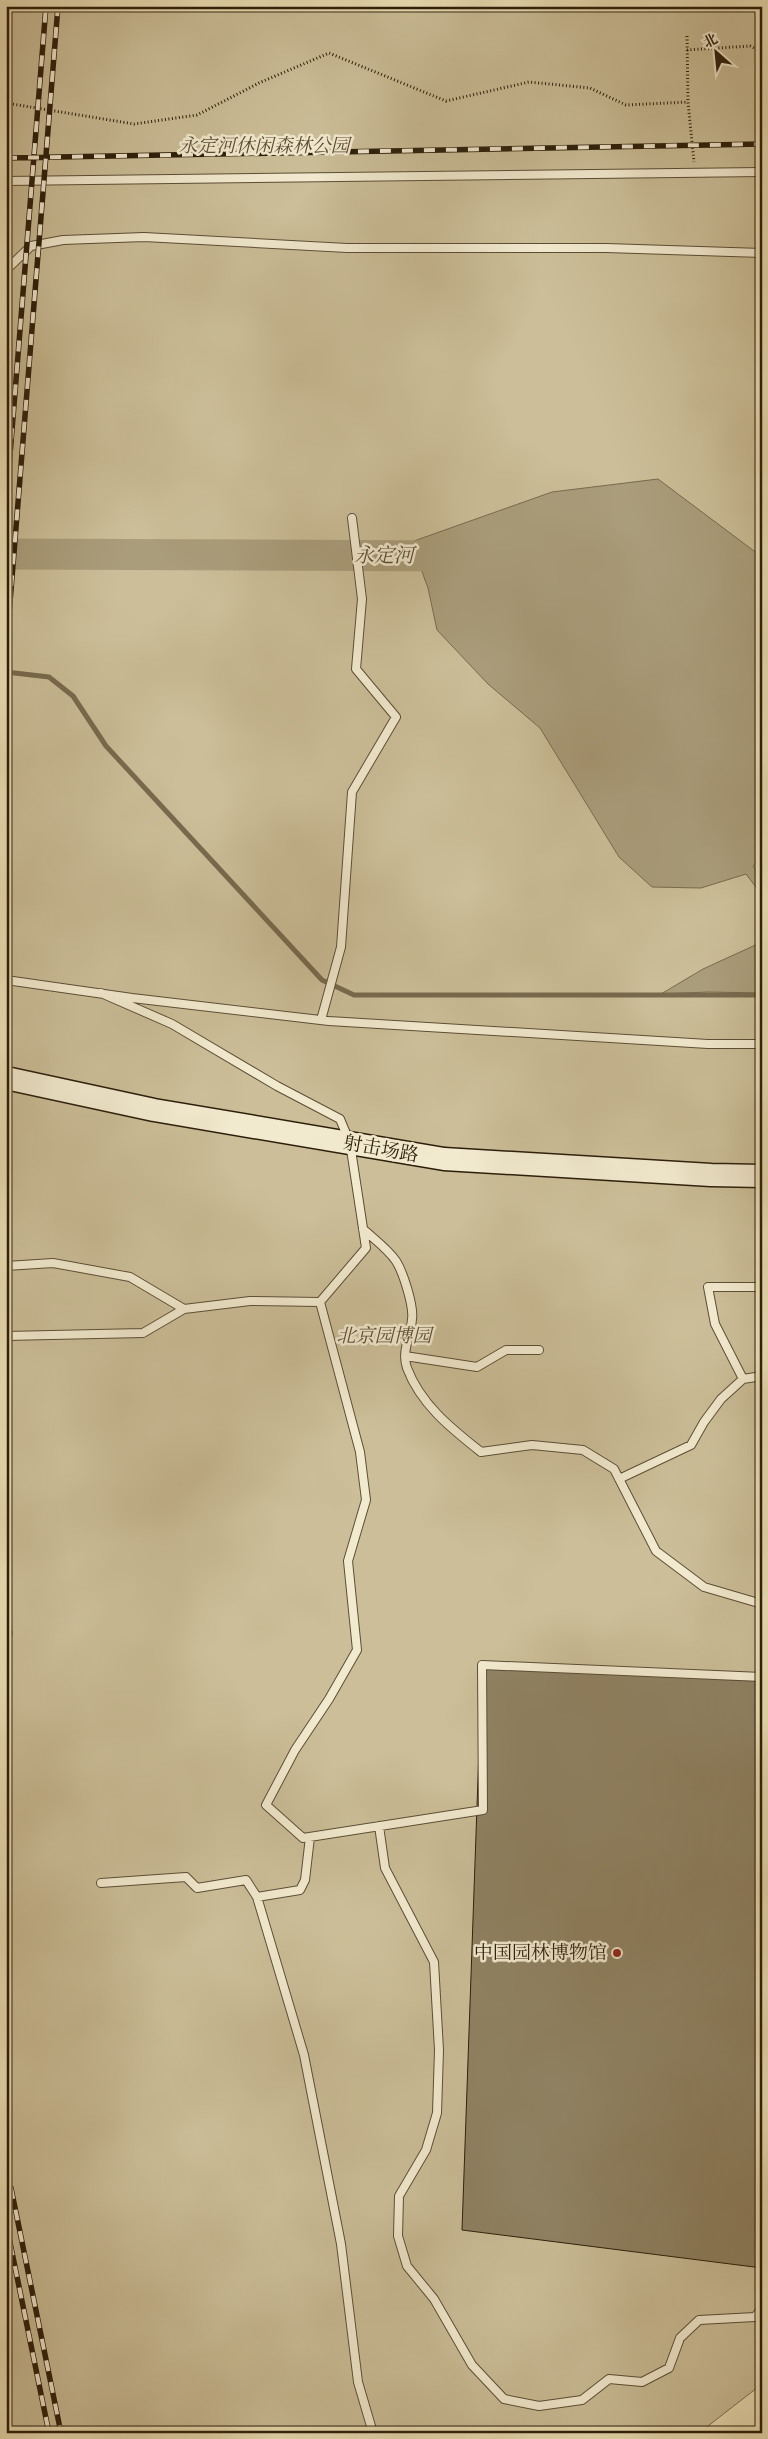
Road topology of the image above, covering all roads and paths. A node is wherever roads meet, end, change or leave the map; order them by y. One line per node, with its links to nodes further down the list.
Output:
1 (687, 36): 2 (path)
2 (687, 50): 3 (path); 4 (path)
3 (762, 52)
4 (688, 102): 5 (path); 7 (path)
5 (6, 103)
6 (762, 172): 7 (lane)
7 (695, 173): 8 (lane)
8 (6, 181)
9 (762, 253): 10 (lane)
10 (6, 270)
11 (352, 518): 14 (lane)
12 (6, 980): 13 (lane)
13 (101, 993): 14 (lane); 17 (lane)
14 (321, 1020): 15 (lane)
15 (762, 1044)
16 (6, 1078): 17 (street, 射击场路)
17 (350, 1143): 18 (street, 射击场路); 19 (lane)
18 (762, 1176)
19 (363, 1229): 22 (lane); 26 (lane)
20 (6, 1266): 23 (lane)
21 (762, 1287): 28 (lane)
22 (320, 1302): 23 (lane); 35 (lane)
23 (184, 1309): 24 (lane)
24 (6, 1336)
25 (540, 1350): 26 (lane)
26 (405, 1356): 29 (lane)
27 (762, 1376): 28 (lane)
28 (743, 1379): 29 (lane)
29 (619, 1479): 30 (lane)
30 (762, 1604)
31 (6, 1626): 32 (lane)
32 (6, 1635)
33 (762, 1676): 34 (lane)
34 (379, 1826): 35 (lane); 38 (lane)
35 (310, 1837): 37 (lane)
36 (101, 1883): 37 (lane)
37 (256, 1897): 39 (lane)
38 (762, 2308)
39 (373, 2433)

